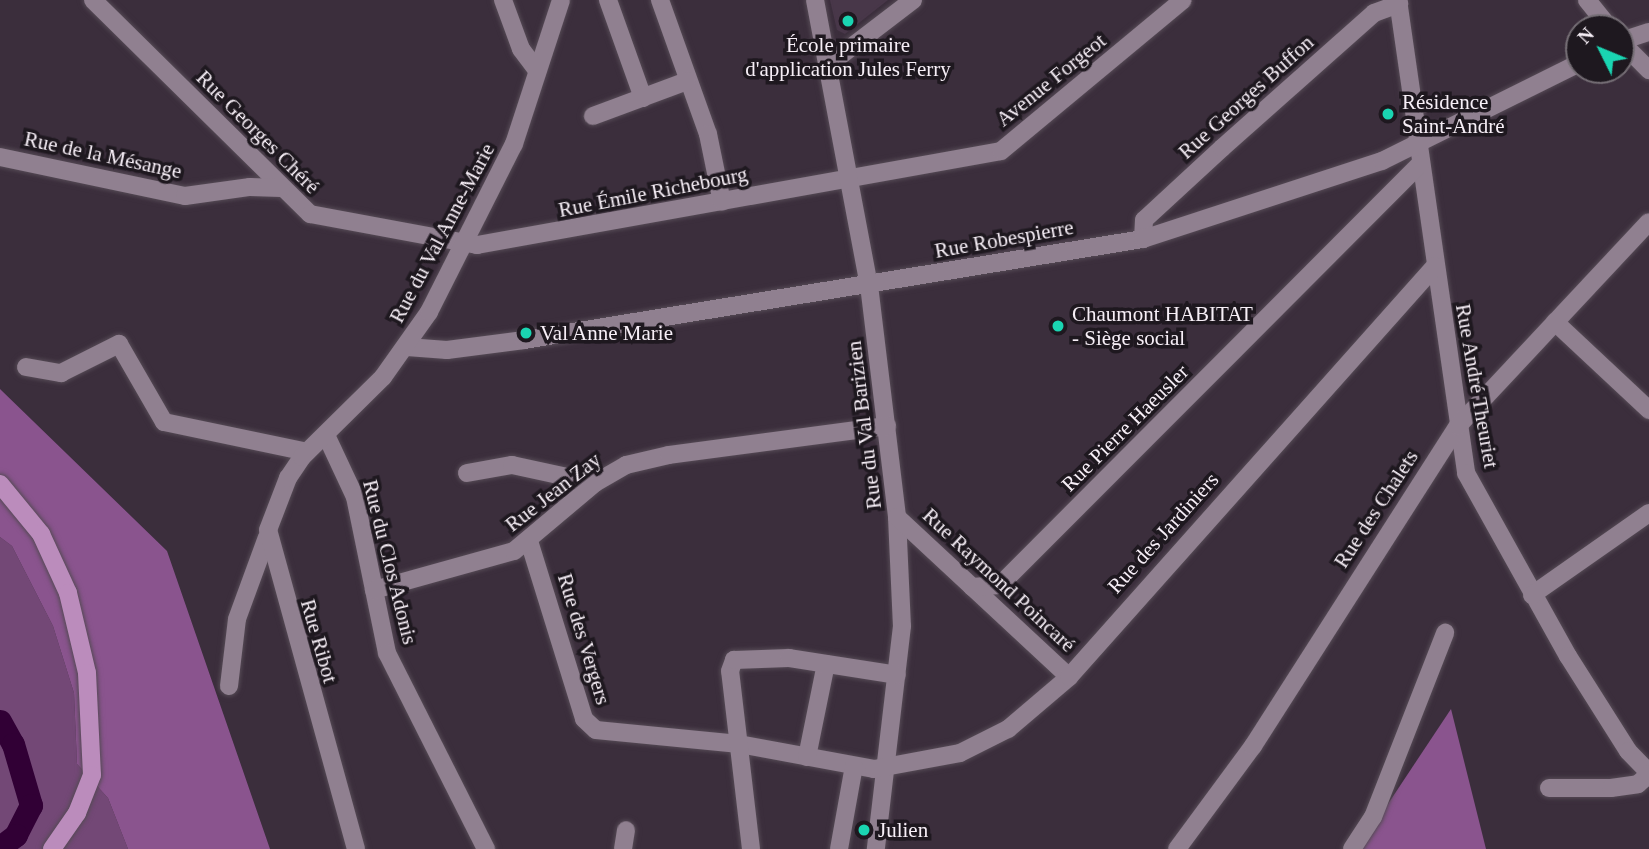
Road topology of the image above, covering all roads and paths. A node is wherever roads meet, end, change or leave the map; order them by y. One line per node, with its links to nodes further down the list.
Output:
1 (93, 0): 23 (street, Rue Georges Chéré)
2 (503, 0): 15 (street)
3 (561, 0): 15 (street, Rue du Val Anne-Marie)
4 (608, 0): 18 (street)
5 (660, 0): 17 (street)
6 (815, 0): 13 (street, Rue du Val Barizien)
7 (913, 0): 13 (street)
8 (1183, 0): 22 (street, Avenue Forgeot)
9 (1587, 0): 11 (street)
10 (1398, 2): 20 (street, Rue André Theuriet); 26 (street, Rue Georges Buffon)
11 (1598, 14)
12 (1635, 56): 14 (street)
13 (828, 65): 22 (street, Rue du Val Barizien)
14 (1649, 70)
15 (537, 71): 27 (street, Rue du Val Anne-Marie)
16 (1565, 71): 20 (street, Rue Robespierre)
17 (687, 81): 18 (street); 24 (street)
18 (643, 97): 19 (street)
19 (593, 116)
20 (1418, 155): 26 (street, Rue Robespierre); 28 (street, Rue André Theuriet); 45 (street, Rue Pierre Haeusler)
21 (0, 157): 23 (street, Rue de la Mésange)
22 (849, 179): 24 (street, Rue Émile Richebourg); 29 (street, Rue du Val Barizien)
23 (281, 188): 27 (street, Rue Georges Chéré)
24 (722, 202): 27 (street, Rue Émile Richebourg)
25 (1649, 222): 30 (street, Rue des Chalets)
26 (1143, 239): 29 (street, Rue Robespierre)
27 (465, 245): 31 (street, Rue du Val Anne-Marie)
28 (1434, 266): 35 (street, Rue André Theuriet); 51 (street, Rue des Jardiniers)
29 (869, 285): 31 (street, Rue Robespierre); 34 (street, Rue du Val Barizien)
30 (1555, 322): 33 (street); 35 (street, Rue des Chalets)
31 (407, 347): 36 (street, Rue du Val Anne-Marie)
32 (26, 367): 37 (street)
33 (1649, 410)
34 (887, 425): 39 (street, Rue Jean Zay); 42 (street, Rue du Val Barizien)
35 (1458, 426): 47 (street, Rue André Theuriet); 67 (street, Rue des Chalets)
36 (326, 435): 37 (street, Rue du Val Anne-Marie); 46 (street, Rue du Clos Adonis)
37 (307, 452): 43 (street)
38 (467, 472): 39 (street)
39 (594, 483): 44 (street, Rue Jean Zay)
40 (0, 484): 60 (main road)
41 (1649, 513): 47 (street)
42 (897, 517): 45 (street, Rue Raymond Poincaré); 50 (street, Rue du Val Barizien)
43 (267, 537): 52 (street); 61 (street, Rue Ribot)
44 (529, 541): 46 (street, Rue Jean Zay); 53 (street, Rue des Vergers)
45 (972, 587): 51 (street, Rue Raymond Poincaré)
46 (374, 590): 62 (street, Rue du Clos Adonis)
47 (1532, 595): 57 (street, Rue André Theuriet)
48 (1445, 633): 68 (street)
49 (826, 664): 50 (street); 53 (street); 54 (street)
50 (897, 675): 56 (street, Rue du Val Barizien)
51 (1069, 677): 56 (street, Rue des Jardiniers)
52 (229, 686)
53 (739, 744): 54 (street, Rue des Vergers); 64 (street)
54 (807, 757): 55 (street, Rue des Vergers)
55 (854, 766): 56 (street, Rue des Vergers); 65 (street)
56 (887, 769): 66 (street, Rue du Val Barizien)
57 (1649, 774): 58 (street, Rue André Theuriet)
58 (1549, 788)
59 (626, 830): 63 (street)
60 (52, 849)
61 (356, 849)
62 (486, 849)
63 (623, 849)
64 (751, 849)
65 (839, 849)
66 (876, 849)
67 (1177, 849)
68 (1352, 849)

